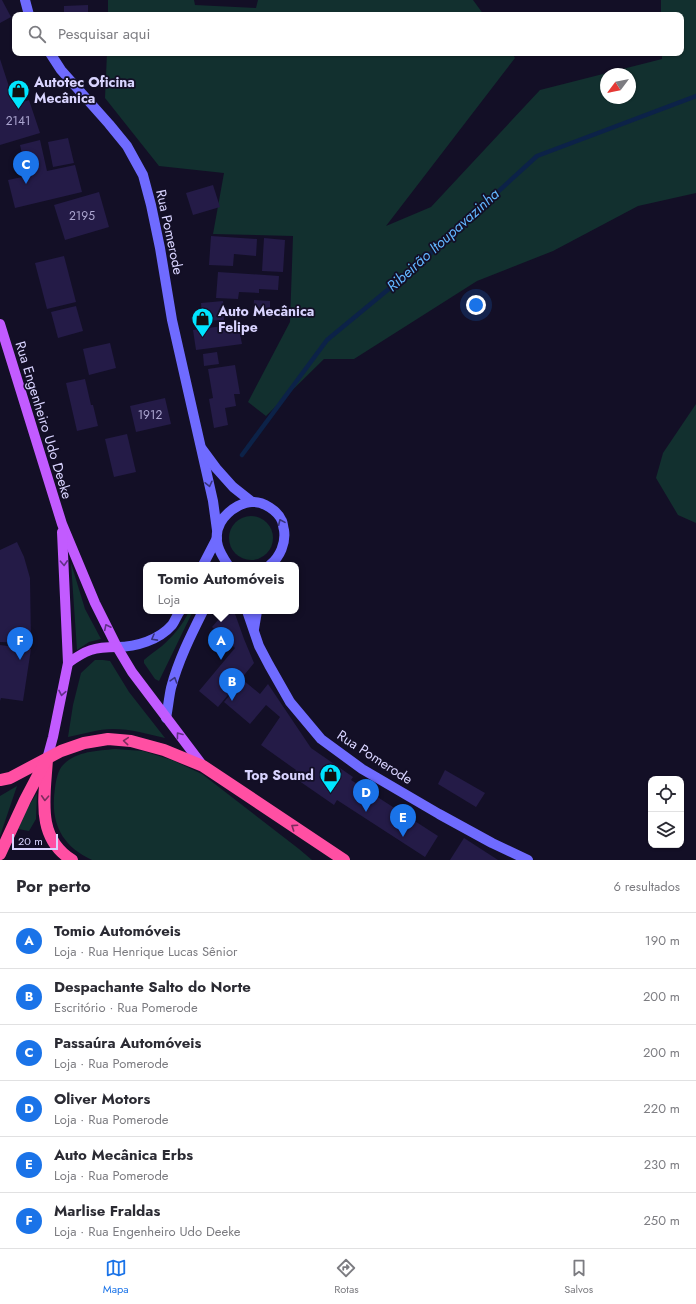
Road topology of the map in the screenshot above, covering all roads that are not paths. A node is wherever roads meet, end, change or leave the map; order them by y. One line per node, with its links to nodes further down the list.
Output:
1 (25, 0): 2 (street)
2 (28, 12)
3 (52, 56): 5 (street, Rua Pomerode)
4 (0, 324): 7 (main road, Rua Engenheiro Udo Deeke)
5 (200, 446): 6 (street, Rua Pomerode); 8 (street, Rua Pomerode, one-way to 8)
6 (252, 502): 8 (street); 11 (street, Rua Pomerode, one-way to 6)
7 (62, 524): 17 (main road, Rua Engenheiro Udo Deeke, one-way to 7); 18 (main road, Rua Engenheiro Udo Deeke, one-way to 18)
8 (217, 534): 9 (street); 10 (street, Rua Pomerode)
9 (204, 562)
10 (226, 562)
11 (273, 562)
12 (178, 614): 17 (street, one-way to 17)
13 (202, 614): 19 (street, one-way to 13)
14 (248, 614): 16 (street, Rua Pomerode)
15 (256, 614): 16 (street, Rua Pomerode)
16 (254, 629): 30 (street, Rua Pomerode)
17 (117, 647): 18 (main road); 19 (main road, Rua Engenheiro Udo Deeke)
18 (68, 663): 20 (main road, Rua Engenheiro Udo Deeke, one-way to 20)
19 (166, 718): 21 (main road, Rua Engenheiro Udo Deeke, one-way to 19)
20 (47, 759): 21 (highway, one-way to 20); 22 (highway); 24 (highway); 27 (highway, one-way to 27)
21 (203, 766): 23 (highway, one-way to 21)
22 (0, 780)
23 (327, 849): 28 (highway); 29 (highway)
24 (0, 854)
25 (0, 859): 26 (highway)
26 (6, 860)
27 (72, 860)
28 (334, 860)
29 (344, 860)
30 (528, 860)

